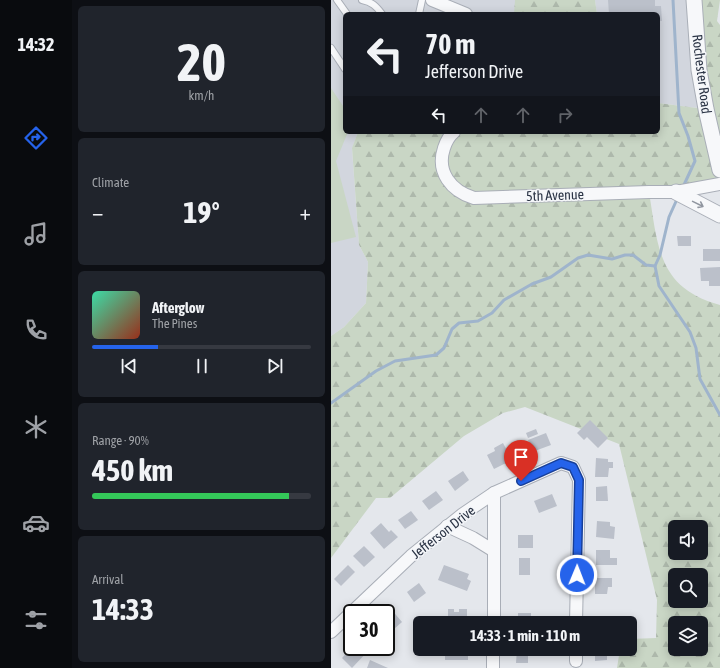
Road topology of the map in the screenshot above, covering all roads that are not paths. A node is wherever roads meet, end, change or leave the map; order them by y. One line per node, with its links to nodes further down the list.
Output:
1 (337, 0): 6 (lane)
2 (362, 0): 7 (lane)
3 (423, 0): 8 (lane)
4 (432, 0): 9 (street)
5 (693, 0): 13 (street, Rochester Road)
6 (346, 12)
7 (380, 12)
8 (420, 12)
9 (461, 12)
10 (331, 48): 11 (lane)
11 (343, 66)
12 (452, 134): 15 (street, 5th Avenue)
13 (720, 170)
14 (720, 184): 15 (street, 5th Avenue)
15 (676, 192): 16 (street, one-way to 16)
16 (720, 215)
17 (495, 493): 18 (street, Jefferson Drive); 19 (street); 21 (street, Jefferson Drive)
18 (447, 526): 19 (street); 22 (street, Jefferson Drive)
19 (494, 551): 20 (street)
20 (494, 616)
21 (576, 616)
22 (331, 632)
23 (493, 656): 26 (street)
24 (575, 656): 25 (street)
25 (575, 661)
26 (493, 668)

